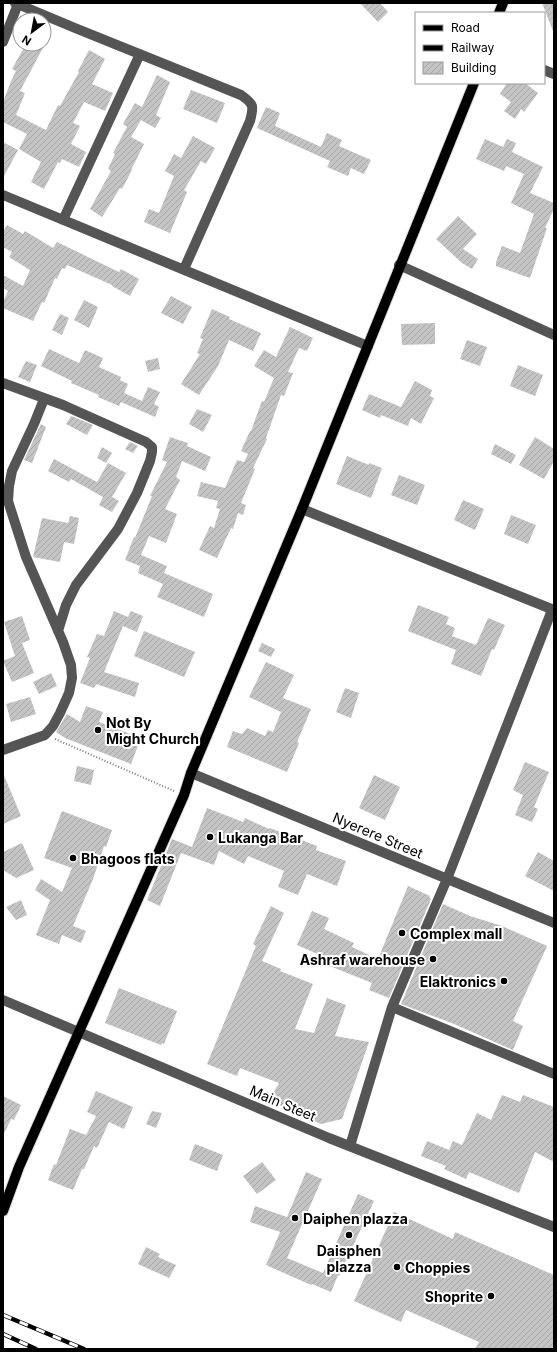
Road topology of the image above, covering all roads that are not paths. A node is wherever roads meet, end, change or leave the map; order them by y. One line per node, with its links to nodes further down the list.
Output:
1 (17, 4): 2 (street); 3 (street)
2 (3, 42)
3 (140, 54): 6 (street); 8 (street)
4 (474, 84): 7 (main road)
5 (3, 195): 6 (street)
6 (63, 220): 8 (street)
7 (400, 266): 9 (street); 10 (main road)
8 (184, 269): 10 (street)
9 (554, 335)
10 (368, 346): 13 (main road)
11 (3, 383): 12 (street)
12 (44, 399): 15 (street); 15 (street)
13 (302, 509): 14 (street); 17 (main road)
14 (553, 610): 18 (street)
15 (58, 632): 16 (street)
16 (3, 750)
17 (191, 773): 18 (street, Nyerere Street); 22 (main road)
18 (447, 879): 19 (street, Nyerere Street); 21 (street)
19 (554, 923)
20 (5, 999): 22 (street, Main Steet)
21 (392, 1007): 23 (street); 24 (street)
22 (78, 1031): 24 (street, Main Steet); 25 (main road)
23 (554, 1074)
24 (350, 1146): 26 (street, Main Steet)
25 (3, 1211)
26 (554, 1227)

